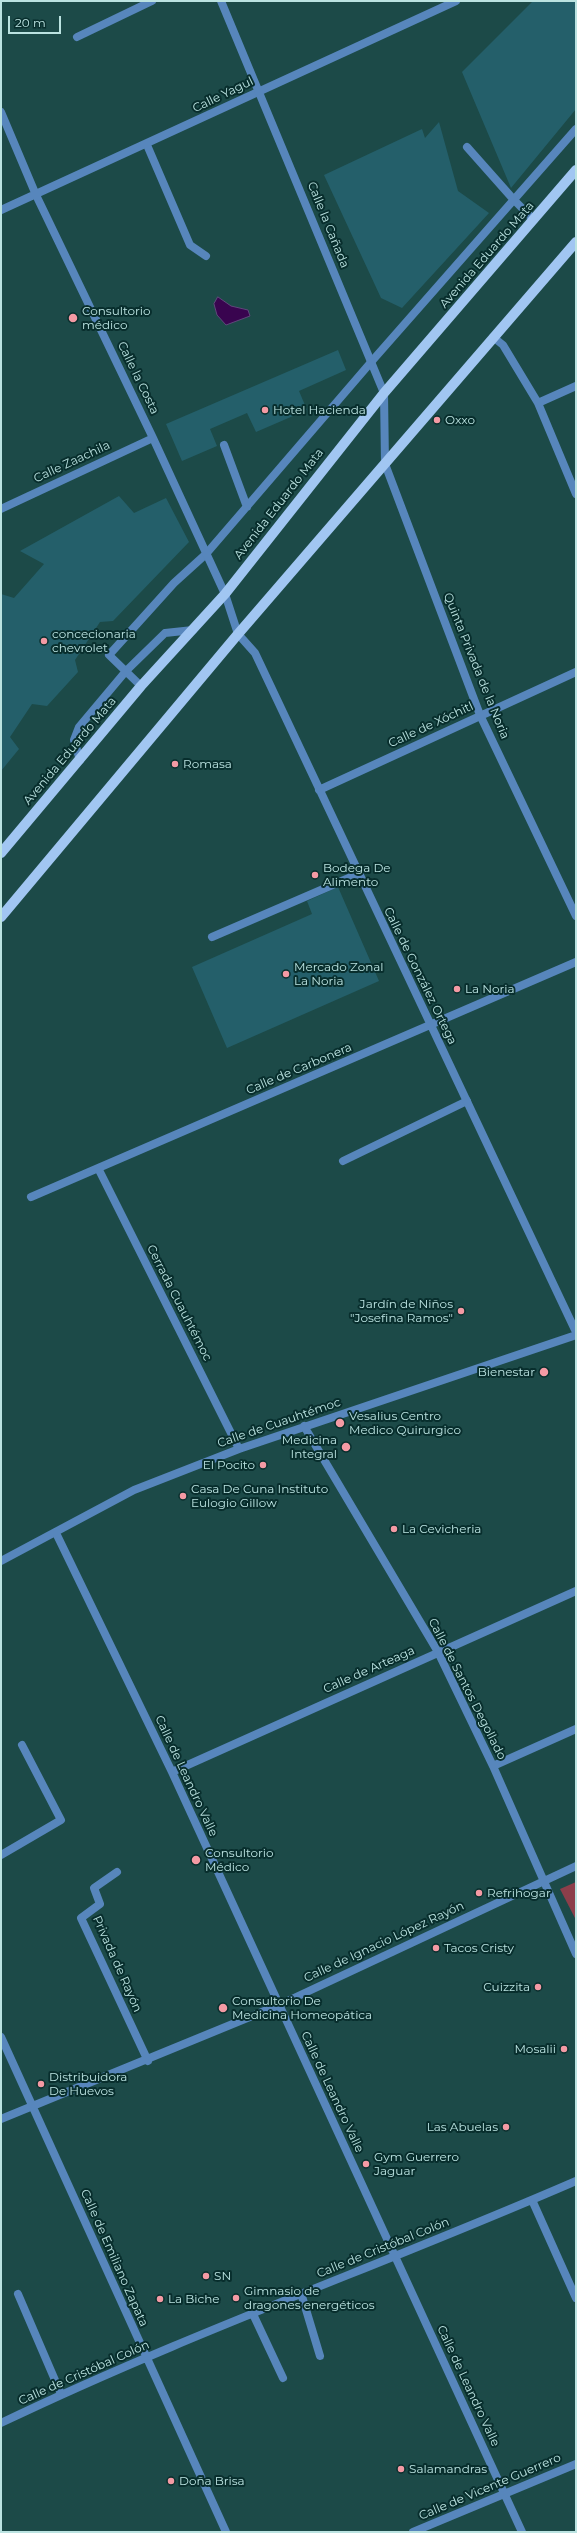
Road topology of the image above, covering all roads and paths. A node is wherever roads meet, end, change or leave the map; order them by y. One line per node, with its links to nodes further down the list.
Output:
1 (152, 1): 4 (street)
2 (221, 1): 5 (street, Calle la Cañada)
3 (456, 1): 5 (street, Calle Yagul)
4 (77, 37)
5 (260, 90): 8 (street, Calle Yagul); 18 (street, Calle la Cañada)
6 (1, 112): 11 (street, Calle la Costa)
7 (576, 129): 12 (street)
8 (146, 145): 11 (street, Calle Yagul); 16 (street)
9 (467, 147): 12 (street)
10 (576, 170): 14 (main road, Avenida Eduardo Mata)
11 (36, 195): 13 (street, Calle Yagul); 22 (street, Calle la Costa)
12 (514, 200): 14 (street); 18 (street)
13 (1, 210)
14 (534, 220): 20 (main road, Avenida Eduardo Mata)
15 (576, 242): 17 (main road)
16 (206, 256)
17 (493, 337): 21 (street); 24 (main road)
18 (372, 361): 20 (street, Calle la Cañada); 26 (street)
19 (576, 386): 21 (street)
20 (384, 393): 24 (street, Calle la Cañada); 29 (main road, Avenida Eduardo Mata)
21 (538, 402): 25 (street)
22 (153, 438): 27 (street, Calle Zaachila); 28 (street, Calle la Costa)
23 (224, 445): 26 (street)
24 (385, 464): 31 (main road); 35 (street, Quinta Privada de la Noria)
25 (576, 494)
26 (247, 507): 28 (street)
27 (1, 509)
28 (206, 554): 29 (street, Calle la Costa); 32 (street)
29 (225, 594): 30 (main road, Avenida Eduardo Mata); 31 (street, Calle la Costa)
30 (193, 630): 32 (street); 34 (main road, Avenida Eduardo Mata)
31 (238, 634): 37 (street, Calle de González Ortega); 41 (main road)
32 (126, 671): 34 (street); 36 (street)
33 (576, 672): 35 (street, Calle de Xóchitl)
34 (141, 686): 36 (main road, Avenida Eduardo Mata)
35 (480, 715): 37 (street, Calle de Xóchitl); 40 (street, Quinta Privada de la Noria)
36 (80, 760): 38 (main road, Avenida Eduardo Mata)
37 (319, 790): 39 (street, Calle de González Ortega)
38 (1, 853)
39 (358, 874): 42 (street); 44 (street, Calle de González Ortega)
40 (576, 916)
41 (1, 917)
42 (212, 938)
43 (576, 962): 44 (street, Calle de Carbonera)
44 (431, 1026): 45 (street, Calle de González Ortega); 47 (street, Calle de Carbonera)
45 (467, 1101): 46 (street); 49 (street, Calle de González Ortega)
46 (343, 1161)
47 (98, 1168): 48 (street, Calle de Carbonera); 51 (street, Cerrada Cuauhtémoc)
48 (31, 1198)
49 (576, 1334): 50 (street, Calle de Cuauhtémoc)
50 (304, 1426): 51 (street, Calle de Cuauhtémoc); 55 (street, Calle de Santos Degollado)
51 (239, 1448): 52 (street, Calle de Cuauhtémoc)
52 (56, 1533): 53 (street, Calle de Cuauhtémoc); 59 (street, Calle de Leandro Valle)
53 (1, 1561)
54 (576, 1591): 55 (street, Calle de Arteaga)
55 (438, 1652): 58 (street, Calle de Santos Degollado); 59 (street, Calle de Arteaga)
56 (576, 1729): 58 (street)
57 (22, 1745): 60 (street)
58 (493, 1766): 63 (street, Calle de Santos Degollado)
59 (172, 1772): 65 (street, Calle de Leandro Valle)
60 (1, 1855)
61 (576, 1866): 63 (street, Calle de Ignacio López Rayón)
62 (117, 1872): 67 (street, Privada de Rayón)
63 (542, 1881): 64 (street, Calle de Santos Degollado); 65 (street, Calle de Ignacio López Rayón)
64 (576, 1954)
65 (279, 2005): 67 (street, Calle de Ignacio López Rayón); 72 (street, Calle de Leandro Valle)
66 (1, 2037): 68 (street, Calle de Emiliano Zapata)
67 (148, 2061): 68 (street, Calle de Ignacio López Rayón)
68 (33, 2106): 69 (street, Calle de Ignacio López Rayón); 78 (street, Calle de Emiliano Zapata)
69 (1, 2119)
70 (576, 2181): 71 (street, Calle de Cristóbal Colón)
71 (532, 2200): 72 (street, Calle de Cristóbal Colón); 75 (street)
72 (394, 2256): 73 (street, Calle de Cristóbal Colón); 83 (street, Calle de Leandro Valle)
73 (301, 2293): 76 (street, Calle de Cristóbal Colón); 77 (street)
74 (18, 2294): 80 (street)
75 (576, 2298)
76 (252, 2312): 78 (street, Calle de Cristóbal Colón); 79 (street)
77 (320, 2356)
78 (146, 2358): 80 (street, Calle de Cristóbal Colón); 84 (street, Calle de Emiliano Zapata)
79 (283, 2378)
80 (61, 2394): 81 (street, Calle de Cristóbal Colón)
81 (1, 2423)
82 (576, 2464): 83 (street, Calle de Vicente Guerrero)
83 (505, 2495): 85 (street, Calle de Vicente Guerrero); 86 (street, Calle de Leandro Valle)
84 (226, 2532)
85 (413, 2532)
86 (522, 2532)

